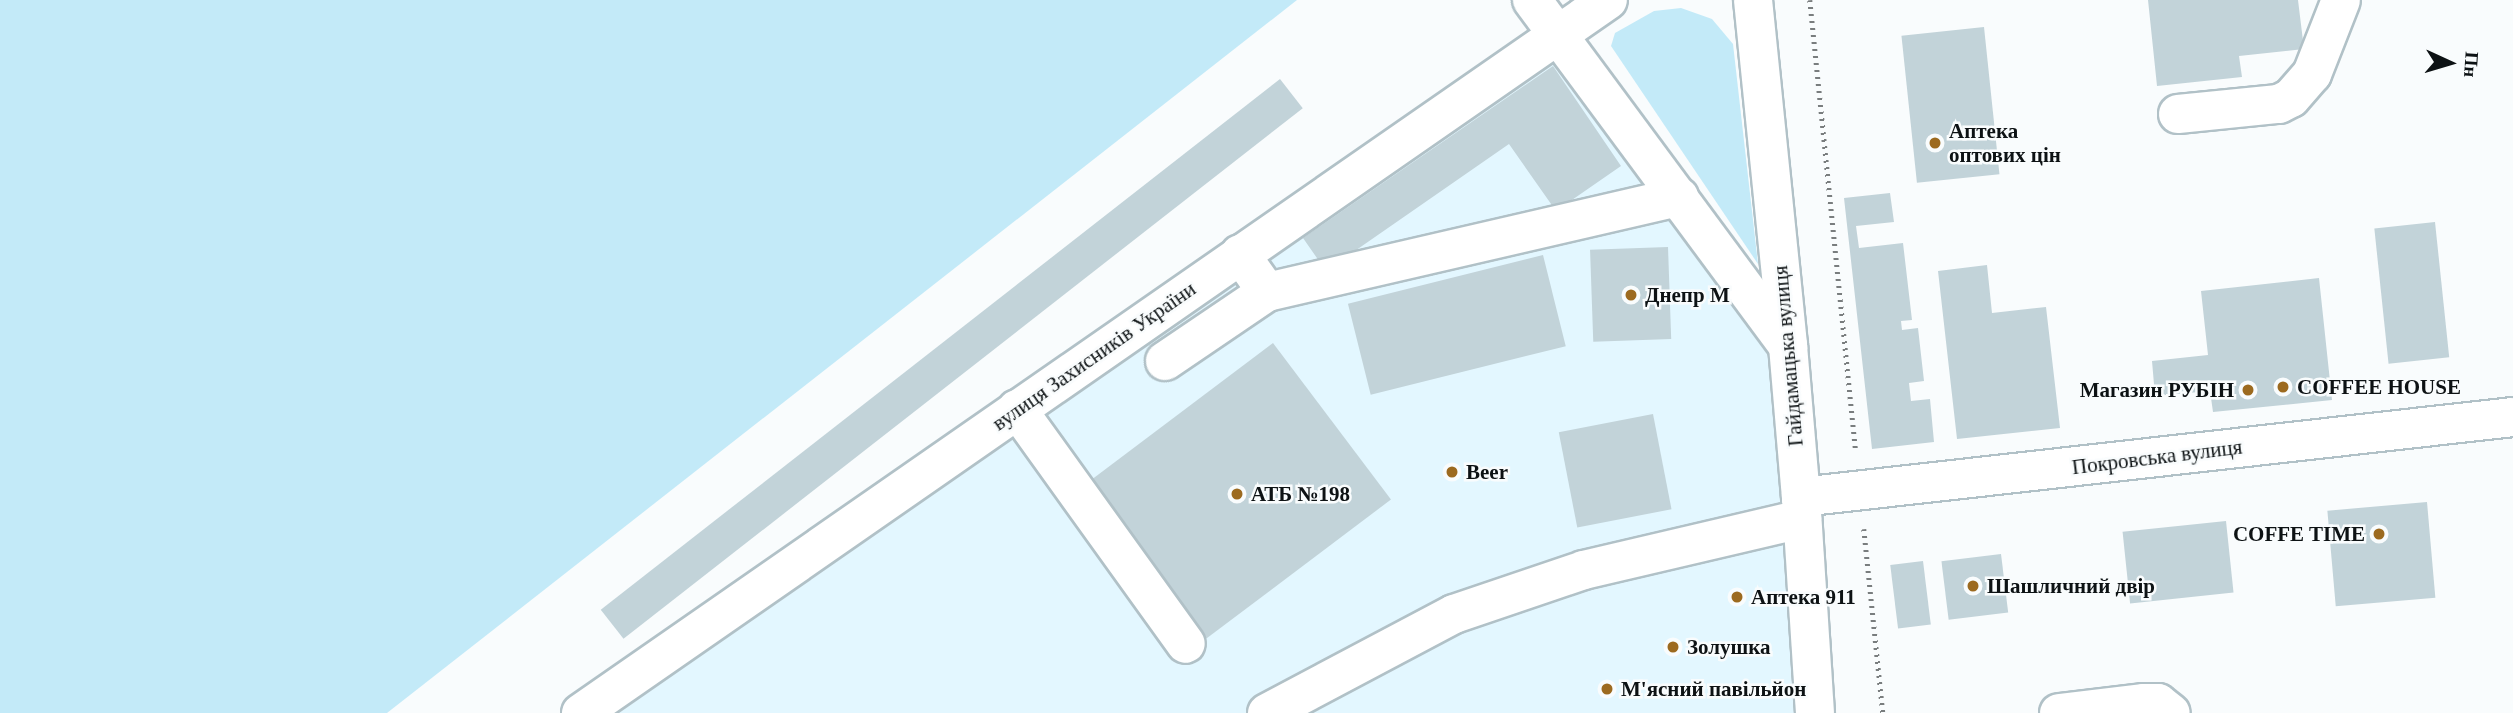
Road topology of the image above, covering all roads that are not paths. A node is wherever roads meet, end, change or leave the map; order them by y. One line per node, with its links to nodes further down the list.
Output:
1 (1532, 0): 6 (street)
2 (1608, 0): 6 (street, вулиця Захисників України)
3 (1736, 0): 5 (street)
4 (2341, 0): 7 (street)
5 (1755, 17): 11 (street, Гайдамацька вулиця)
6 (1557, 32): 8 (street); 9 (street, вулиця Захисників України)
7 (2178, 114)
8 (1679, 197): 10 (street); 11 (street)
9 (1240, 254): 10 (street); 13 (street, вулиця Захисників України)
10 (1267, 292): 12 (street)
11 (1788, 345): 15 (street, Гайдамацька вулиця)
12 (1165, 361)
13 (1017, 409): 16 (street); 17 (street, вулиця Захисників України)
14 (2513, 417): 15 (street, Покровська вулиця)
15 (1802, 508): 18 (street, Покровська вулиця); 19 (street, Гайдамацька вулиця)
16 (1186, 644)
17 (581, 713)
18 (1267, 713)
19 (1815, 713)
20 (2059, 713): 21 (street)
21 (2171, 713)

